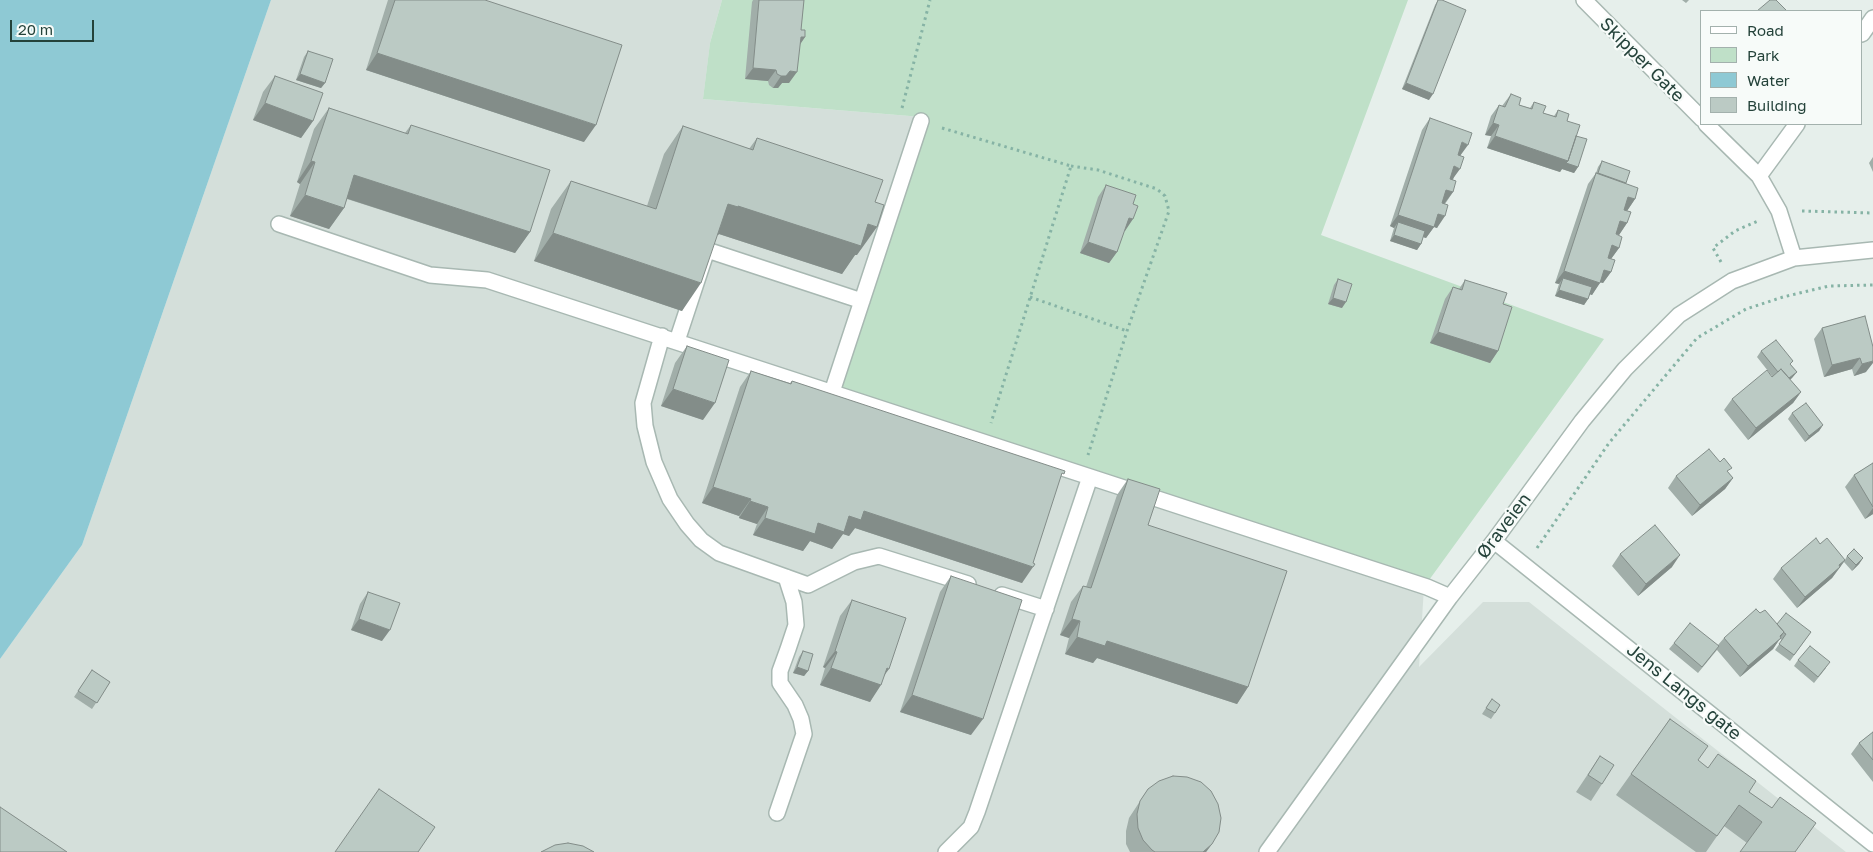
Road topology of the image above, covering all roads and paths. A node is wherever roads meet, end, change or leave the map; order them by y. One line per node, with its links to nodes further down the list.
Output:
1 (930, 0): 5 (path)
2 (1584, 0): 6 (street, Skipper Gate)
3 (1873, 18): 4 (street)
4 (1863, 33)
5 (902, 109)
6 (1700, 117)
7 (921, 121): 10 (path); 17 (street)
8 (1707, 125): 11 (street)
9 (1796, 125): 11 (street)
10 (1072, 166): 16 (path); 18 (path)
11 (1758, 176): 14 (street)
12 (279, 224): 19 (street)
13 (1873, 250): 14 (street, Øraveien)
14 (1794, 258): 24 (street, Øraveien)
15 (1873, 285): 25 (path)
16 (1030, 297): 18 (path); 22 (path)
17 (862, 301): 20 (street); 21 (street)
18 (1127, 331): 23 (path)
19 (662, 336): 20 (street); 26 (street)
20 (677, 341): 21 (street)
21 (832, 392): 22 (street)
22 (984, 442): 23 (street)
23 (1086, 476): 27 (street); 28 (street)
24 (1494, 541): 25 (street, Jens Langs gate); 27 (street, Øraveien)
25 (1525, 565): 30 (street, Jens Langs gate)
26 (786, 577): 28 (street); 29 (street)
27 (1450, 597): 32 (street, Øraveien)
28 (1046, 609): 31 (street)
29 (777, 813)
30 (1873, 844)
31 (946, 852)
32 (1266, 852)

